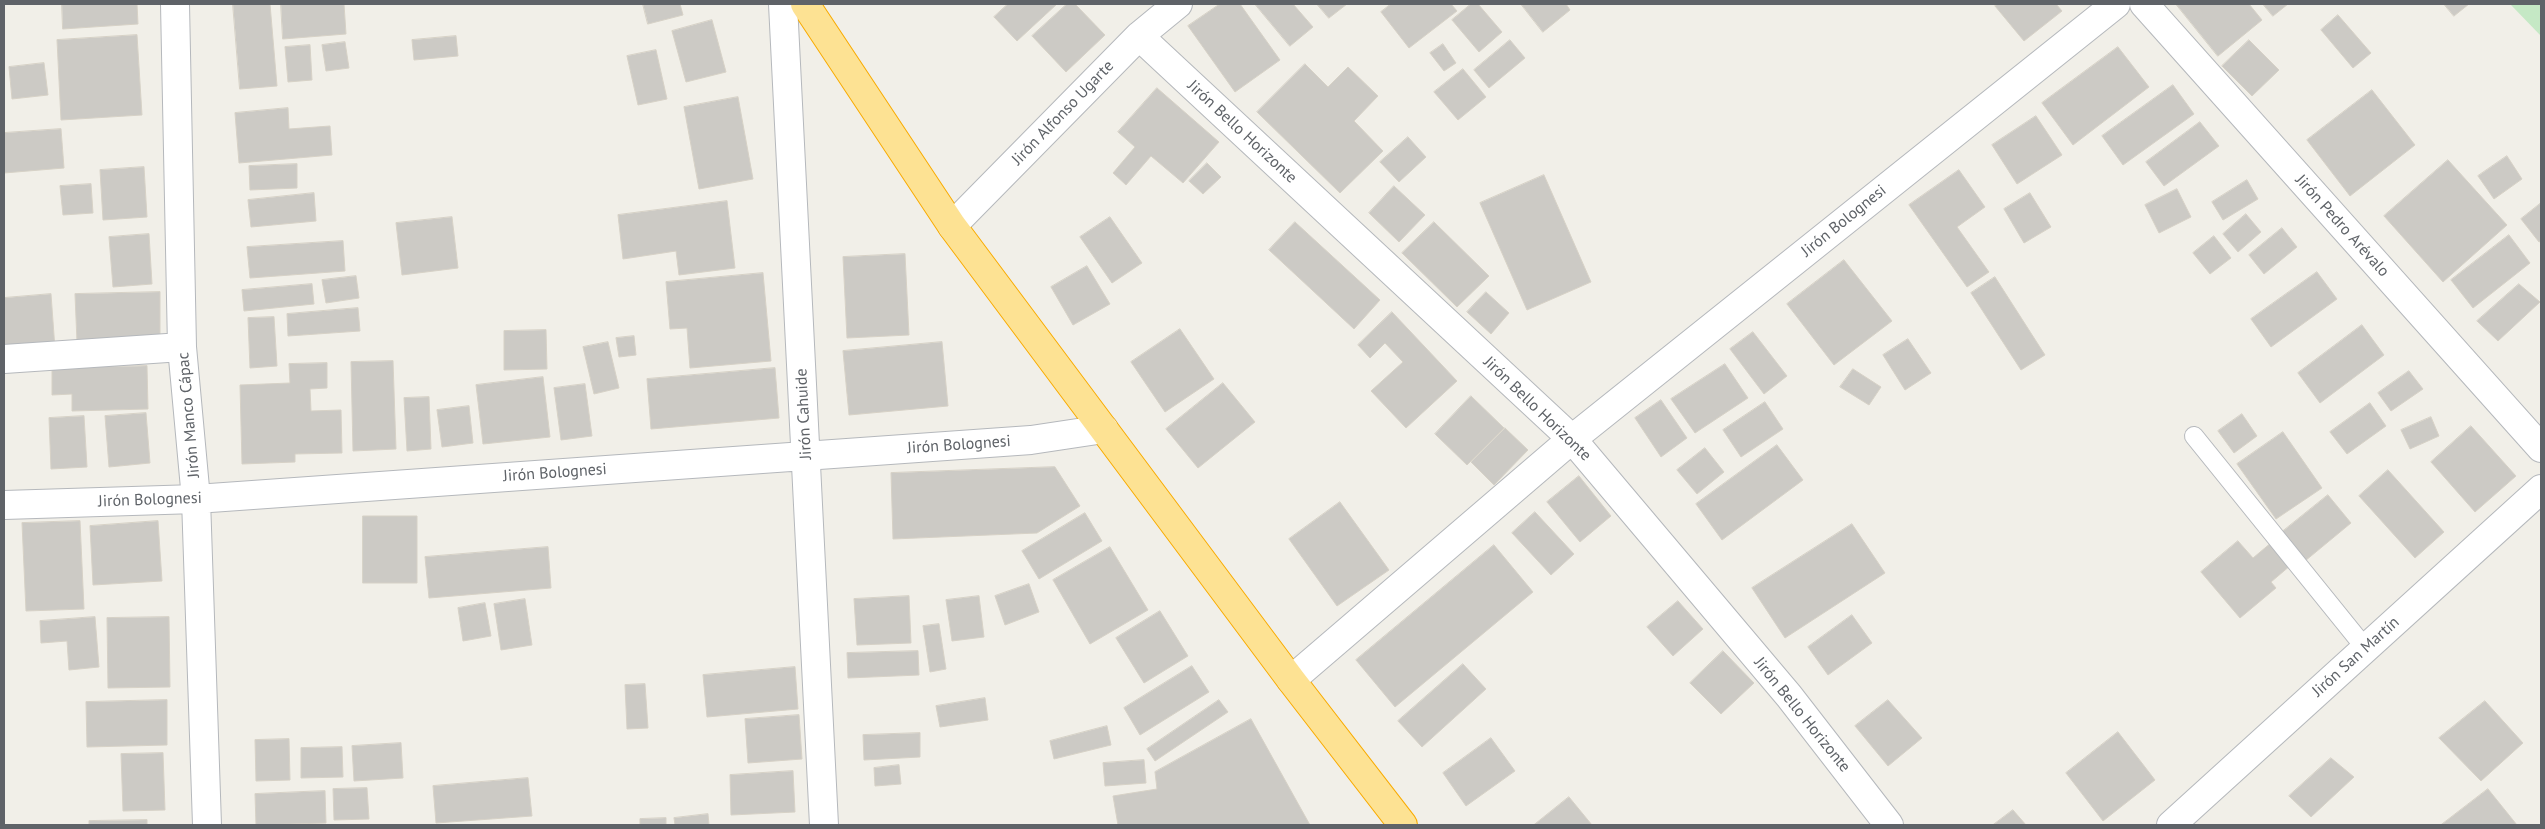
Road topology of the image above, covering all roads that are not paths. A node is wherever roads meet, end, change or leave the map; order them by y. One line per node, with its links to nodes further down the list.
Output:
1 (174, 4): 9 (street, Jirón Manco Cápac)
2 (783, 4): 15 (street, Jirón Cahuide)
3 (805, 4): 8 (highway)
4 (2116, 4): 13 (street, Jirón Bolognesi)
5 (2144, 4): 14 (street, Jirón Pedro Arévalo)
6 (1171, 6): 7 (street, Jirón Alfonso Ugarte)
7 (1139, 36): 8 (street, Jirón Alfonso Ugarte); 13 (street, Jirón Bello Horizonte)
8 (952, 226): 11 (highway)
9 (182, 346): 10 (street); 17 (street, Jirón Manco Cápac)
10 (4, 359)
11 (1104, 429): 15 (street, Jirón Bolognesi); 20 (highway)
12 (2194, 436): 19 (lane)
13 (1572, 439): 20 (street, Jirón Bolognesi); 24 (street, Jirón Bello Horizonte)
14 (2541, 448)
15 (806, 455): 17 (street, Jirón Bolognesi); 22 (street, Jirón Cahuide)
16 (2541, 489): 19 (street, Jirón San Martín)
17 (196, 499): 18 (street, Jirón Bolognesi); 21 (street, Jirón Manco Cápac)
18 (4, 504)
19 (2366, 649): 25 (street, Jirón San Martín)
20 (1291, 680): 23 (highway)
21 (207, 825)
22 (824, 825)
23 (1403, 825)
24 (1889, 825)
25 (2171, 825)

